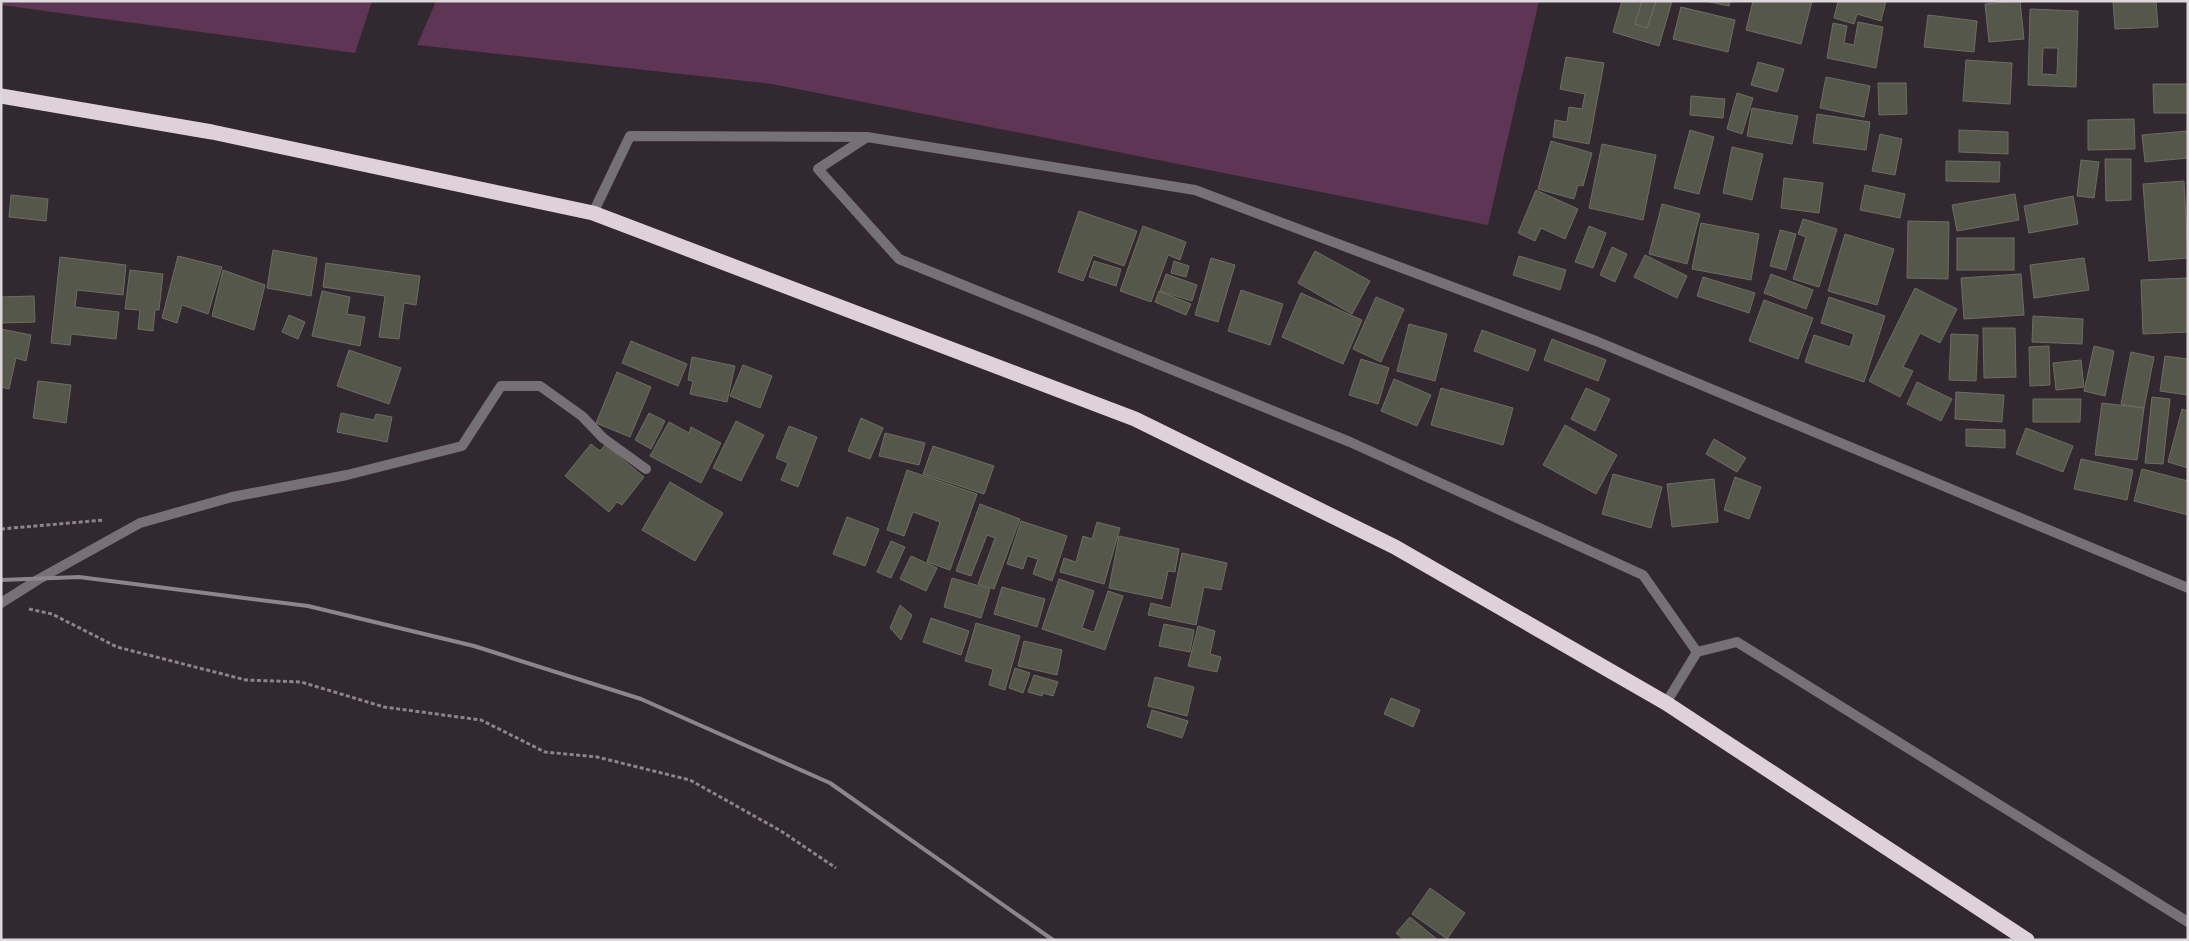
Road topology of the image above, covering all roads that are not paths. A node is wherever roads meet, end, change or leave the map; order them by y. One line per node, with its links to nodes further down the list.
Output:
1 (1, 96): 3 (highway)
2 (867, 137): 3 (street); 5 (street); 7 (street)
3 (593, 213): 8 (highway)
4 (646, 469): 6 (street)
5 (2188, 588)
6 (2, 603)
7 (1697, 652): 8 (street); 9 (street)
8 (1666, 703): 10 (highway)
9 (2188, 922)
10 (2027, 940)

